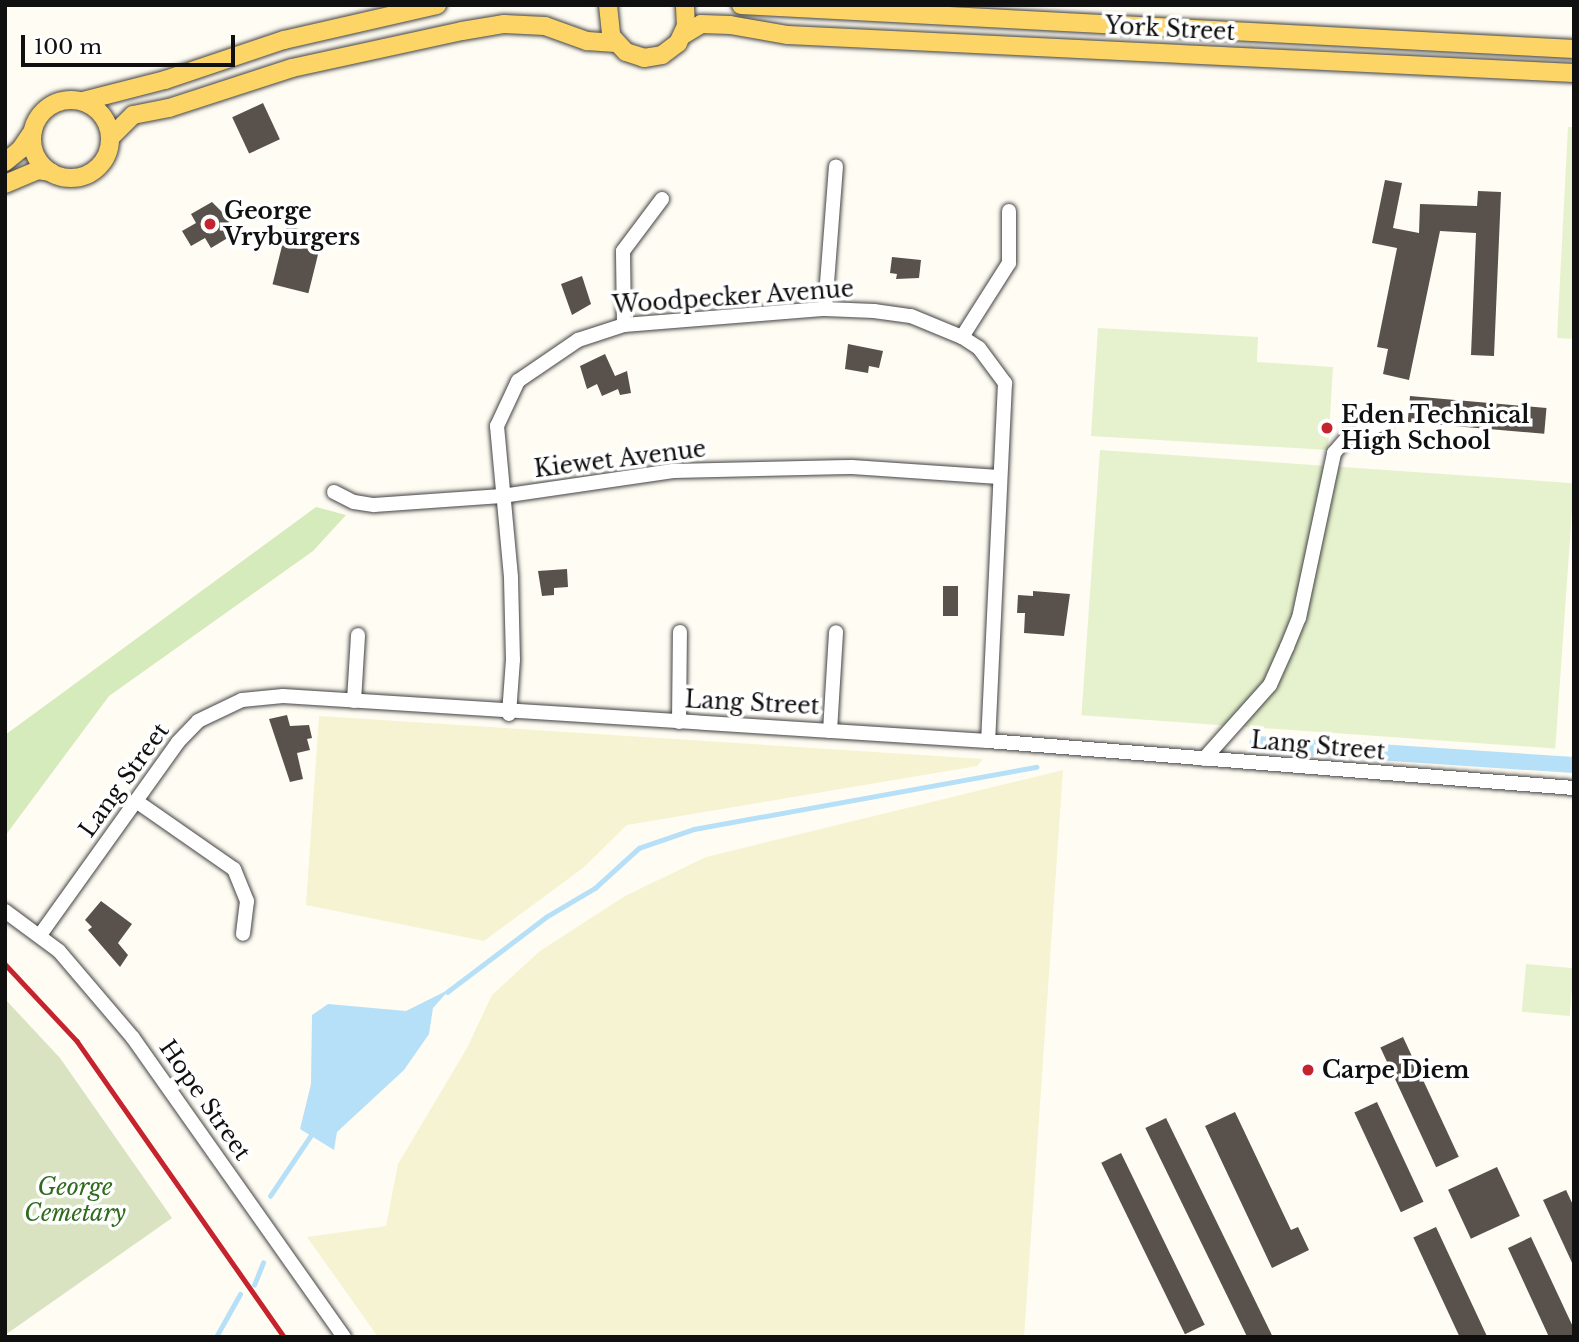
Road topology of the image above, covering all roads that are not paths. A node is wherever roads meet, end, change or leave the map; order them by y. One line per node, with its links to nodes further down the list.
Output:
1 (437, 5): 9 (main road)
2 (608, 5): 6 (main road)
3 (685, 5): 5 (main road)
4 (741, 5): 7 (main road, York Street)
5 (683, 35): 6 (main road, York Street); 8 (main road, York Street)
6 (616, 43): 11 (main road, York Street)
7 (1574, 49)
8 (1574, 74)
9 (83, 101): 10 (main road); 11 (main road)
10 (33, 131): 12 (main road); 14 (main road)
11 (111, 137): 14 (main road, York Street)
12 (5, 162)
13 (836, 166): 18 (street)
14 (51, 172): 15 (main road, York Street)
15 (5, 184)
16 (662, 199): 19 (street)
17 (1009, 211): 20 (street)
18 (825, 309): 19 (street, Woodpecker Avenue); 20 (street, Woodpecker Avenue)
19 (624, 325): 24 (street, Woodpecker Avenue)
20 (961, 337): 22 (street, Woodpecker Avenue)
21 (1384, 423): 33 (street)
22 (999, 477): 24 (street, Kiewet Avenue); 32 (street, Woodpecker Avenue)
23 (334, 492): 24 (street, Kiewet Avenue)
24 (502, 496): 29 (street, Woodpecker Avenue)
25 (680, 632): 30 (street)
26 (836, 632): 31 (street)
27 (358, 635): 28 (street)
28 (355, 701): 29 (street, Lang Street); 35 (street, Lang Street)
29 (509, 714): 30 (street, Lang Street)
30 (679, 722): 31 (street, Lang Street)
31 (830, 731): 32 (street, Lang Street)
32 (988, 741): 33 (street, Lang Street)
33 (1204, 759): 34 (street, Lang Street)
34 (1574, 788)
35 (136, 801): 37 (street); 38 (street, Lang Street)
36 (5, 911): 38 (street, Hope Street)
37 (243, 934)
38 (40, 935): 39 (street, Hope Street)
39 (344, 1337)

